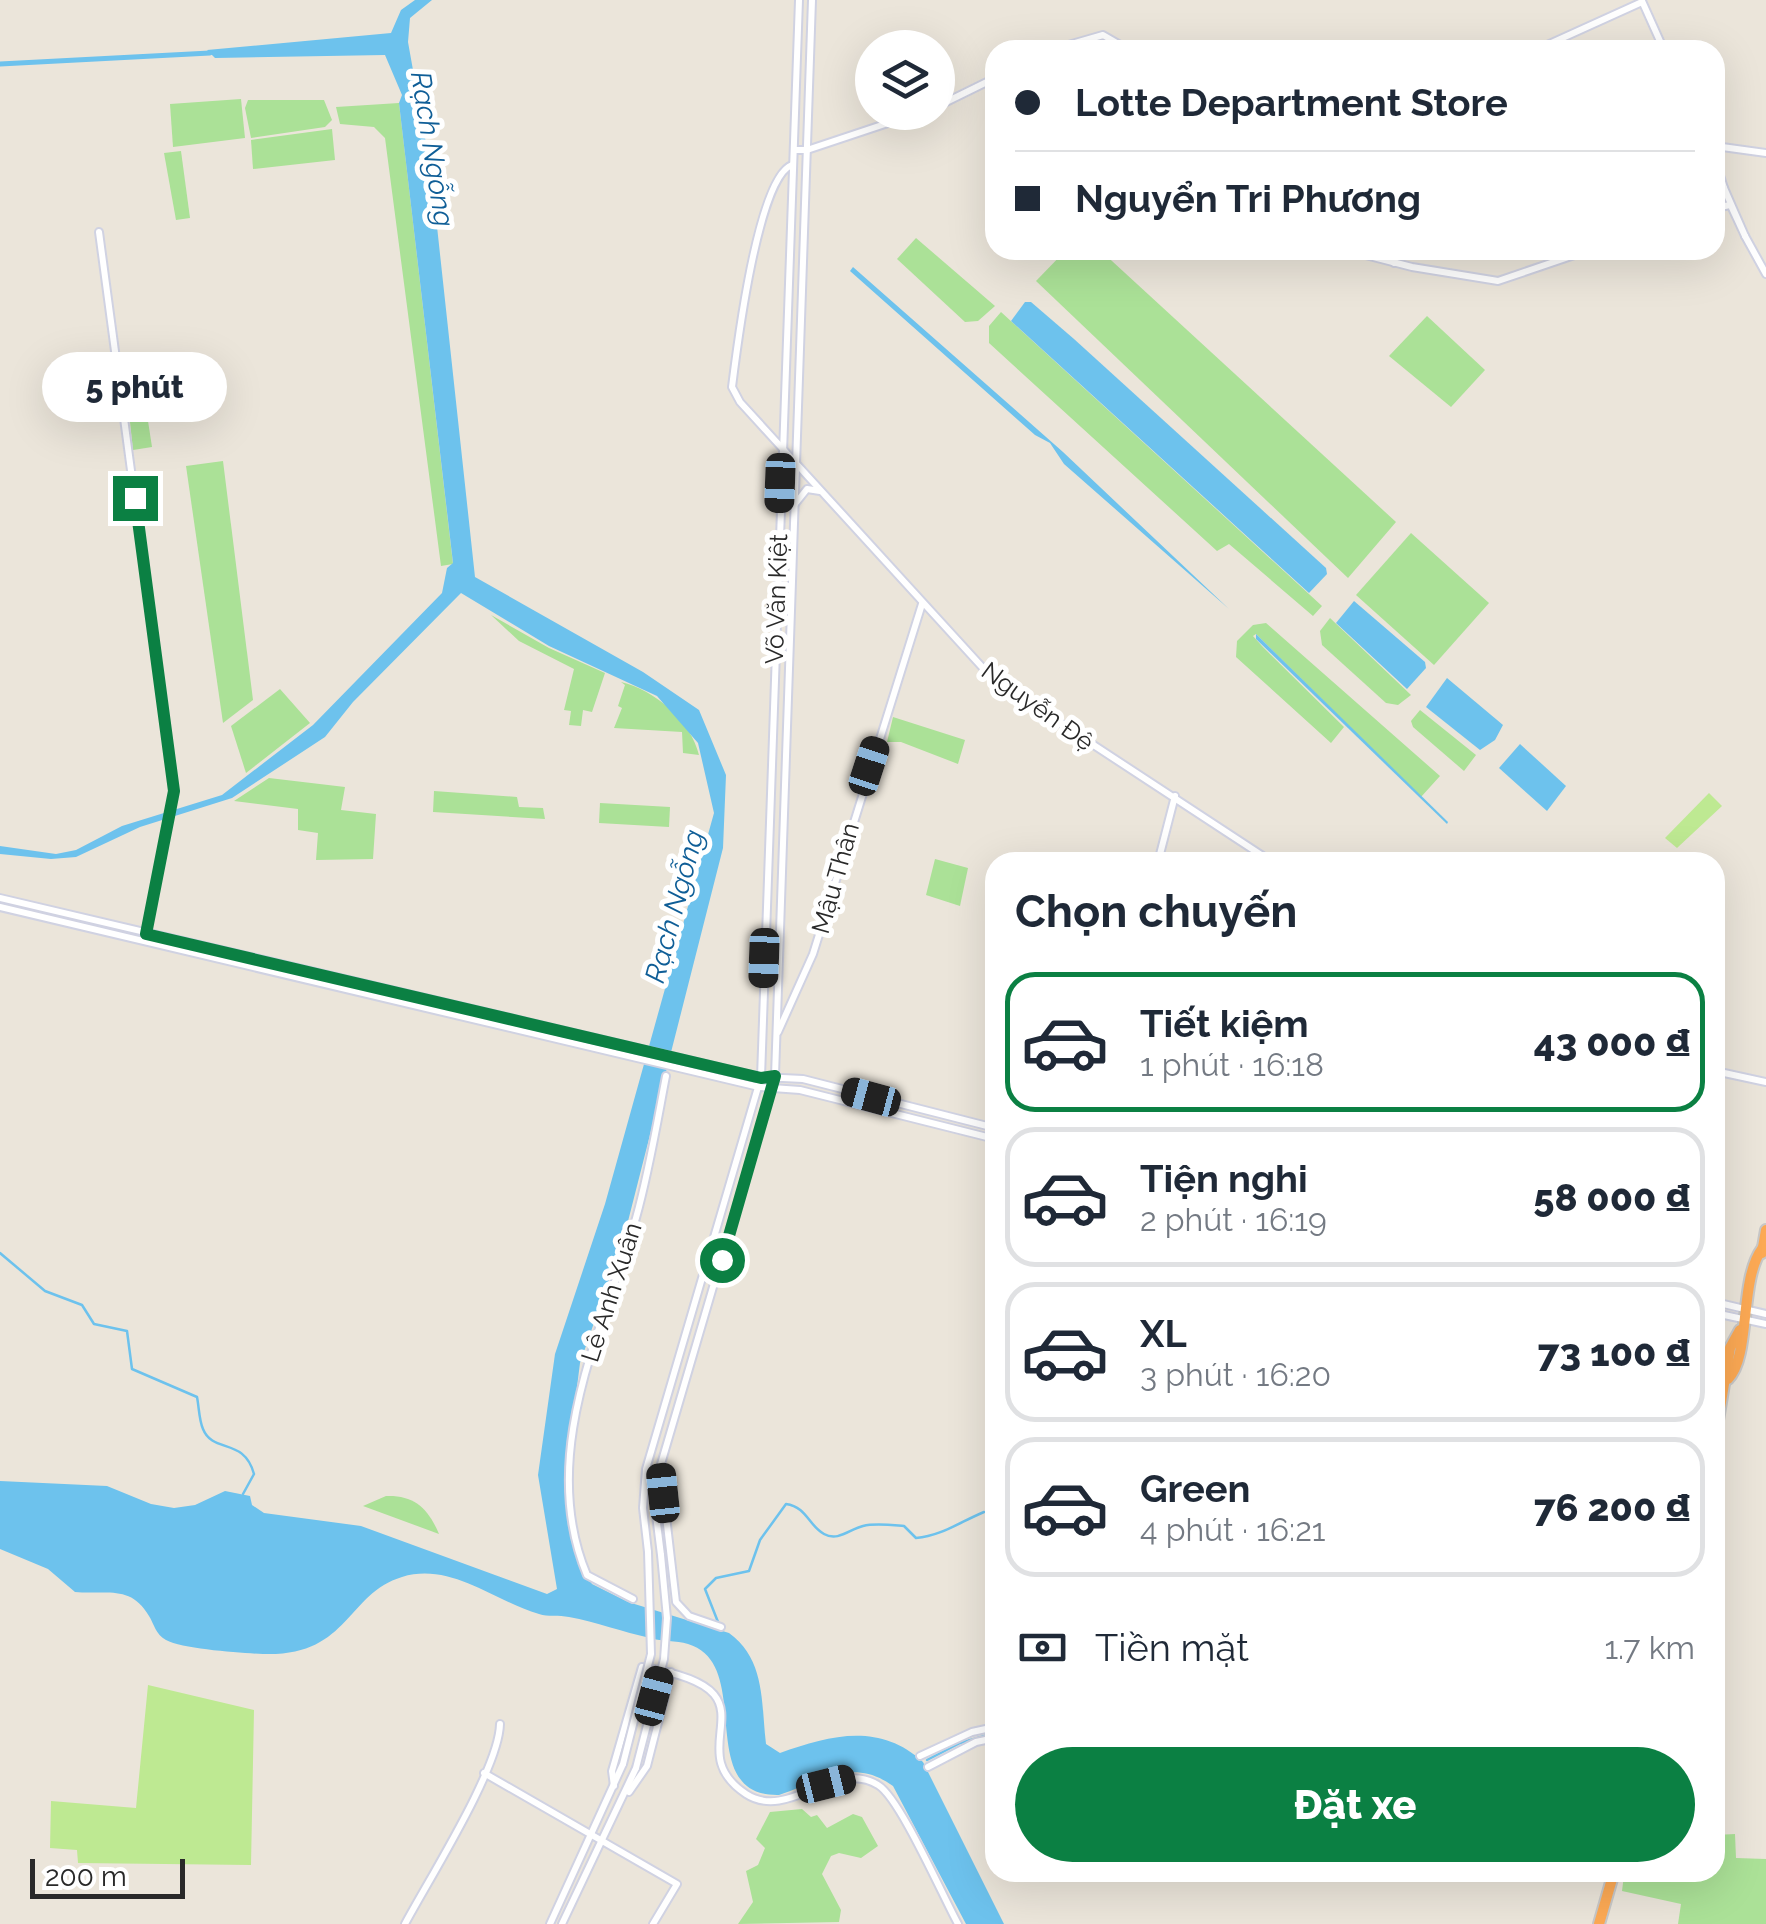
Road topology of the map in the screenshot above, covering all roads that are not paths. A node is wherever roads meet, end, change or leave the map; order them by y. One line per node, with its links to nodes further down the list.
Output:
1 (799, 0): 12 (main road, Võ Văn Kiệt)
2 (812, 0): 13 (main road, Võ Văn Kiệt)
3 (1641, 1): 6 (main road); 7 (main road)
4 (1086, 40): 5 (main road)
5 (1112, 40)
6 (1557, 40)
7 (1659, 40)
8 (985, 83): 9 (main road)
9 (955, 98)
10 (867, 130): 13 (main road)
11 (1725, 147): 14 (main road)
12 (794, 150): 13 (main road); 15 (main road, Võ Văn Kiệt)
13 (807, 150): 16 (main road, Võ Văn Kiệt)
14 (1766, 153)
15 (792, 165): 16 (main road); 26 (main road, Võ Văn Kiệt); 26 (main road, Nguyễn Đệ)
16 (807, 166): 27 (main road, Võ Văn Kiệt)
17 (1725, 191): 18 (main road)
18 (1731, 206): 19 (main road); 25 (main road)
19 (1725, 207)
20 (99, 232): 36 (main road)
21 (1383, 260): 24 (main road)
22 (1394, 260): 24 (main road)
23 (1561, 260): 24 (main road)
24 (1394, 263)
25 (1766, 274)
26 (781, 453): 27 (main road, Nguyễn Đệ); 43 (main road, Võ Văn Kiệt)
27 (797, 466): 28 (main road, Nguyễn Đệ); 29 (main road, Võ Văn Kiệt)
28 (831, 498): 29 (main road); 30 (main road, Nguyễn Đệ)
29 (795, 505): 39 (main road, Võ Văn Kiệt)
30 (922, 602): 31 (main road, Nguyễn Đệ); 39 (main road, Mậu Thân)
31 (1175, 796): 32 (main road); 33 (main road, Nguyễn Đệ)
32 (1161, 852)
33 (1257, 852)
34 (0, 898): 36 (main road)
35 (0, 907): 36 (main road)
36 (145, 938): 37 (main road); 38 (main road)
37 (402, 994): 38 (main road); 43 (main road)
38 (400, 1004): 45 (main road)
39 (776, 1036): 42 (main road, Võ Văn Kiệt)
40 (1725, 1073): 44 (main road)
41 (666, 1076): 59 (main road, Lê Anh Xuân)
42 (775, 1076): 43 (main road); 46 (main road, Võ Văn Kiệt); 47 (main road)
43 (761, 1078): 45 (main road, Võ Văn Kiệt)
44 (1766, 1082)
45 (759, 1087): 46 (main road); 50 (main road, Võ Văn Kiệt)
46 (773, 1089): 48 (main road); 51 (main road, Võ Văn Kiệt)
47 (985, 1126)
48 (985, 1136)
49 (1766, 1230): 55 (highway)
50 (718, 1231): 51 (main road); 69 (main road, Võ Văn Kiệt, bridge)
51 (729, 1234): 58 (main road, Võ Văn Kiệt)
52 (1725, 1309): 55 (main road)
53 (1766, 1314): 55 (main road)
54 (1725, 1316): 55 (main road)
55 (1742, 1320): 56 (main road); 57 (highway)
56 (1766, 1324)
57 (1725, 1393)
58 (660, 1471): 60 (main road); 70 (main road, bridge)
59 (633, 1599)
60 (718, 1626)
61 (671, 1672): 69 (main road); 70 (main road); 78 (main road)
62 (500, 1724): 68 (main road)
63 (985, 1732): 64 (main road)
64 (975, 1738): 65 (main road); 66 (main road); 67 (main road)
65 (985, 1738)
66 (920, 1756)
67 (928, 1767)
68 (484, 1773): 71 (main road); 74 (main road)
69 (614, 1786): 71 (main road)
70 (626, 1794): 72 (main road)
71 (594, 1836): 72 (main road); 75 (main road)
72 (603, 1842): 76 (main road); 77 (main road)
73 (1612, 1882): 79 (highway)
74 (405, 1924)
75 (550, 1924)
76 (562, 1924)
77 (653, 1924)
78 (958, 1924)
79 (1602, 1924)

